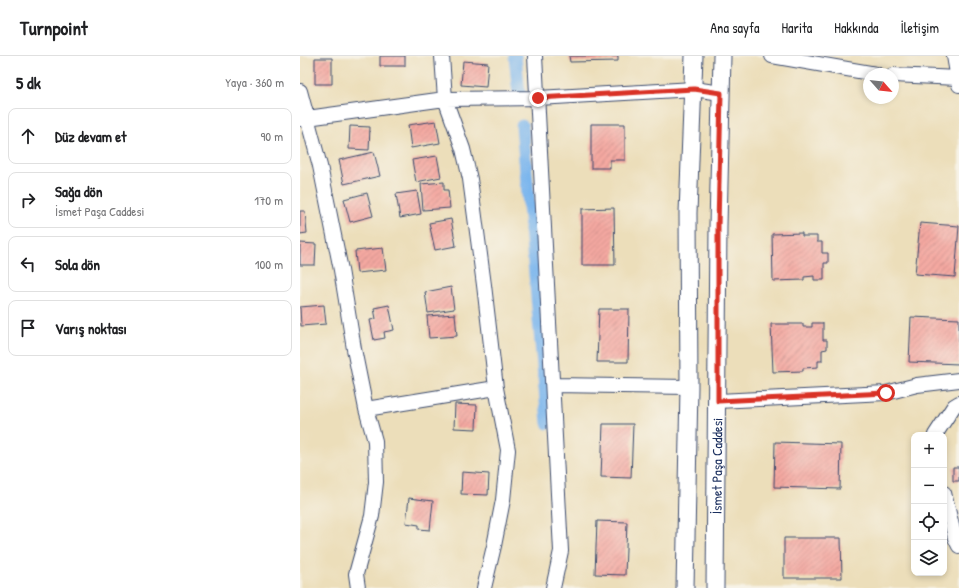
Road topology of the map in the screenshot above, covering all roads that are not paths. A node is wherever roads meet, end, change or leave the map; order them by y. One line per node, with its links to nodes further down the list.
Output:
1 (442, 56): 14 (street)
2 (535, 56): 13 (street)
3 (694, 56): 10 (main road)
4 (722, 56): 12 (main road, İsmet Paşa Caddesi)
5 (772, 56): 7 (street)
6 (954, 56): 9 (street)
7 (863, 72)
8 (899, 76): 9 (street)
9 (958, 82)
10 (694, 89): 12 (street); 13 (street); 18 (main road)
11 (300, 91): 15 (street)
12 (721, 93): 20 (main road, İsmet Paşa Caddesi)
13 (538, 98): 14 (street); 17 (street)
14 (445, 99): 15 (street); 19 (street)
15 (304, 118): 22 (street)
16 (959, 380): 20 (street)
17 (553, 385): 18 (street); 28 (street)
18 (689, 387): 29 (main road)
19 (496, 388): 22 (street); 27 (street)
20 (718, 401): 30 (main road, İsmet Paşa Caddesi)
21 (959, 403): 23 (street)
22 (366, 409): 26 (street)
23 (937, 432)
24 (947, 504): 25 (street)
25 (959, 546)
26 (358, 588)
27 (484, 588)
28 (553, 588)
29 (685, 588)
30 (715, 588)

